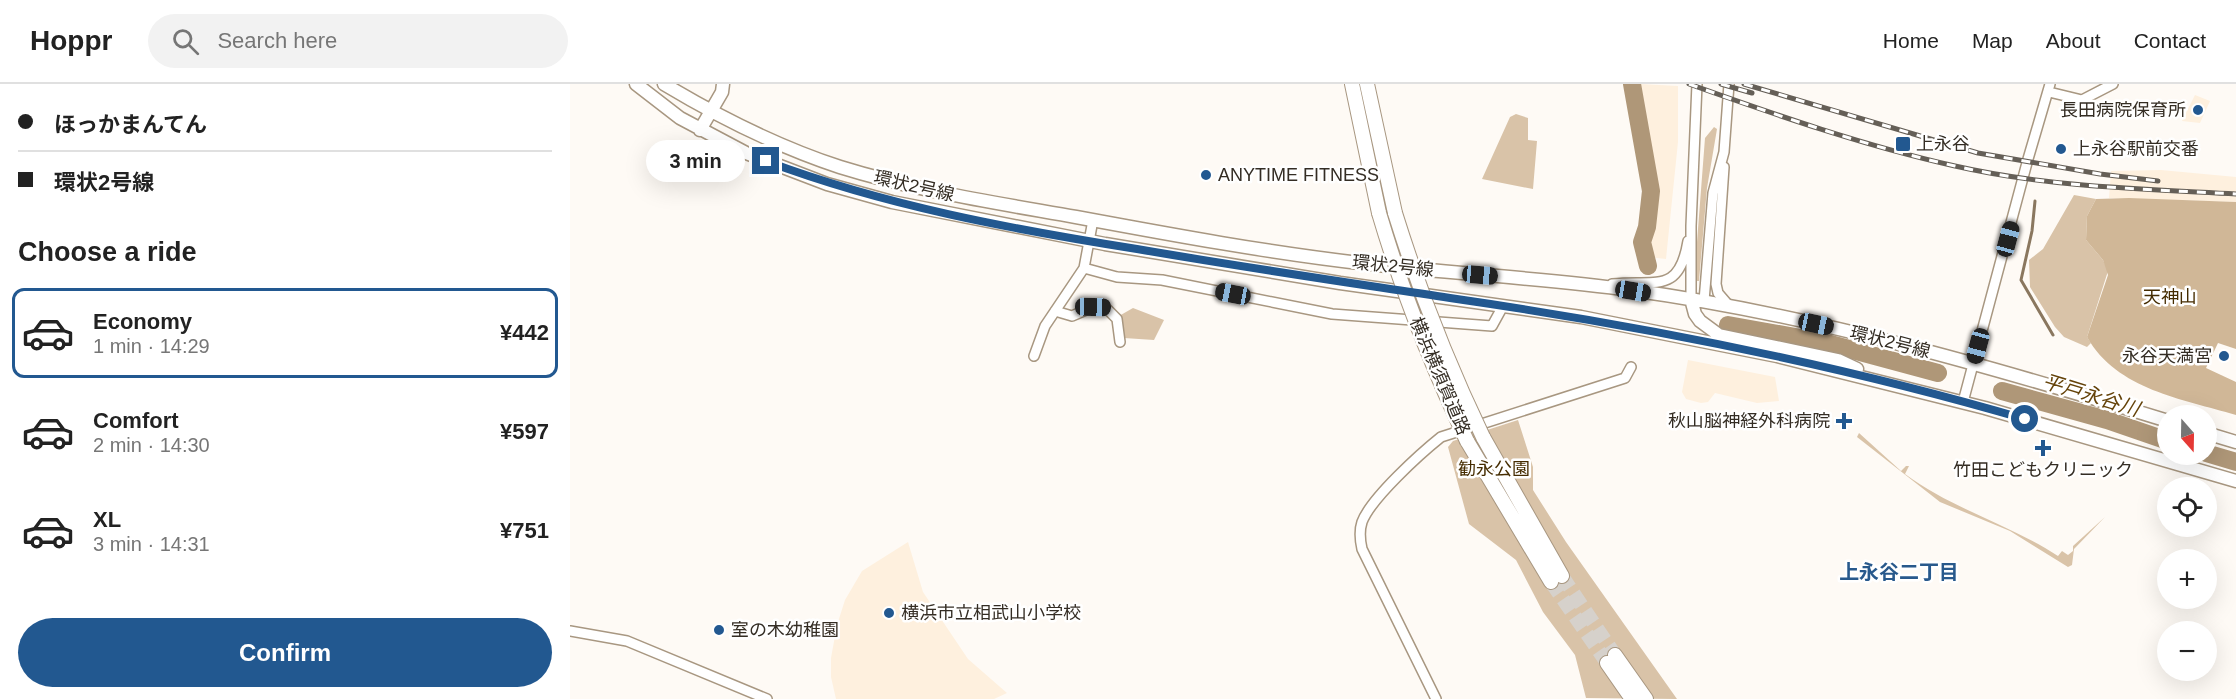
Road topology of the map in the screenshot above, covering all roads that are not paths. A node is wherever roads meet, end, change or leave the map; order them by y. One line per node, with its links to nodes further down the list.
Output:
1 (625, 84): 11 (main road)
2 (636, 84): 11 (main road, 環状2号線)
3 (664, 84): 12 (main road, 環状2号線)
4 (723, 84): 12 (main road)
5 (1352, 84): 6 (highway, 横浜横須賀道路, bridge)
6 (1367, 84)
7 (1697, 84): 16 (street)
8 (1729, 84): 14 (street)
9 (2113, 84): 10 (street)
10 (2049, 88): 29 (street)
11 (646, 93): 13 (main road, 環状2号線)
12 (711, 110): 13 (main road); 15 (main road, 環状2号線)
13 (700, 130): 17 (main road, 環状2号線)
14 (1724, 152): 21 (street); 23 (street)
15 (1093, 220): 17 (street); 19 (main road, 環状2号線)
16 (1691, 226): 19 (street); 20 (street)
17 (1090, 242): 18 (street); 22 (main road, 環状2号線)
18 (1084, 268): 22 (street); 24 (street)
19 (1595, 286): 20 (main road, 環状2号線)
20 (1691, 299): 21 (main road, 環状2号線); 25 (main road)
21 (1704, 301): 23 (main road, 環状2号線); 25 (main road)
22 (1503, 306): 26 (main road, 環状2号線)
23 (1730, 307): 29 (main road, 環状2号線)
24 (1055, 311): 27 (street); 28 (street)
25 (1700, 321): 26 (main road); 31 (main road)
26 (1682, 338): 31 (main road, 環状2号線)
27 (1120, 342)
28 (1034, 356)
29 (1973, 364): 32 (street); 33 (main road, 環状2号線)
30 (1631, 367): 39 (street)
31 (1880, 380): 32 (main road, 環状2号線)
32 (1963, 402): 36 (main road, 環状2号線)
33 (2157, 418)
34 (2217, 436): 35 (main road)
35 (2236, 442)
36 (2236, 481)
37 (570, 631): 38 (street)
38 (767, 699)
39 (1436, 699)
40 (1632, 699): 41 (highway)
41 (1646, 699)

